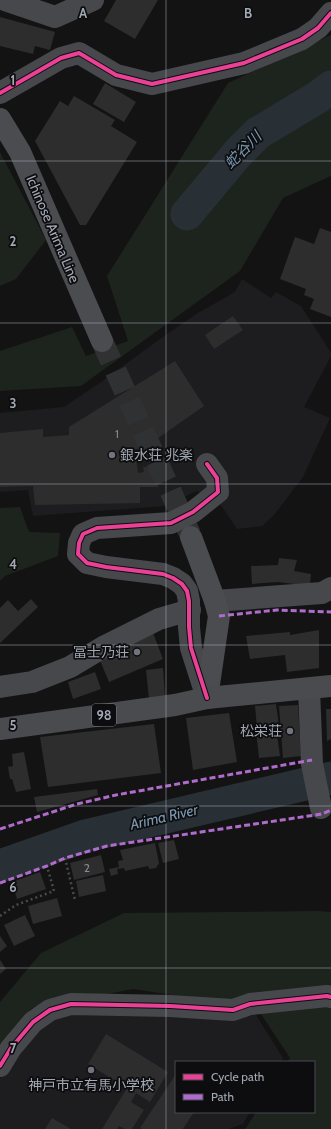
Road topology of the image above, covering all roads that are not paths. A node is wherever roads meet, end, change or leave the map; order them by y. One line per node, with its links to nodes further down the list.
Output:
1 (5, 0): 2 (street)
2 (93, 0)
3 (331, 13): 4 (street)
4 (0, 93)
5 (0, 119): 6 (main road, Ichinose Arima Line)
6 (102, 341)
7 (207, 464): 11 (street)
8 (191, 537): 10 (main road)
9 (331, 588): 10 (street)
10 (215, 601): 15 (main road)
11 (190, 610): 13 (street); 15 (street)
12 (331, 686): 14 (main road, 98)
13 (0, 687)
14 (309, 689): 15 (main road, 98); 17 (street)
15 (207, 698): 16 (main road, 98)
16 (0, 729)
17 (322, 811)
18 (331, 997): 19 (street)
19 (0, 1066)

